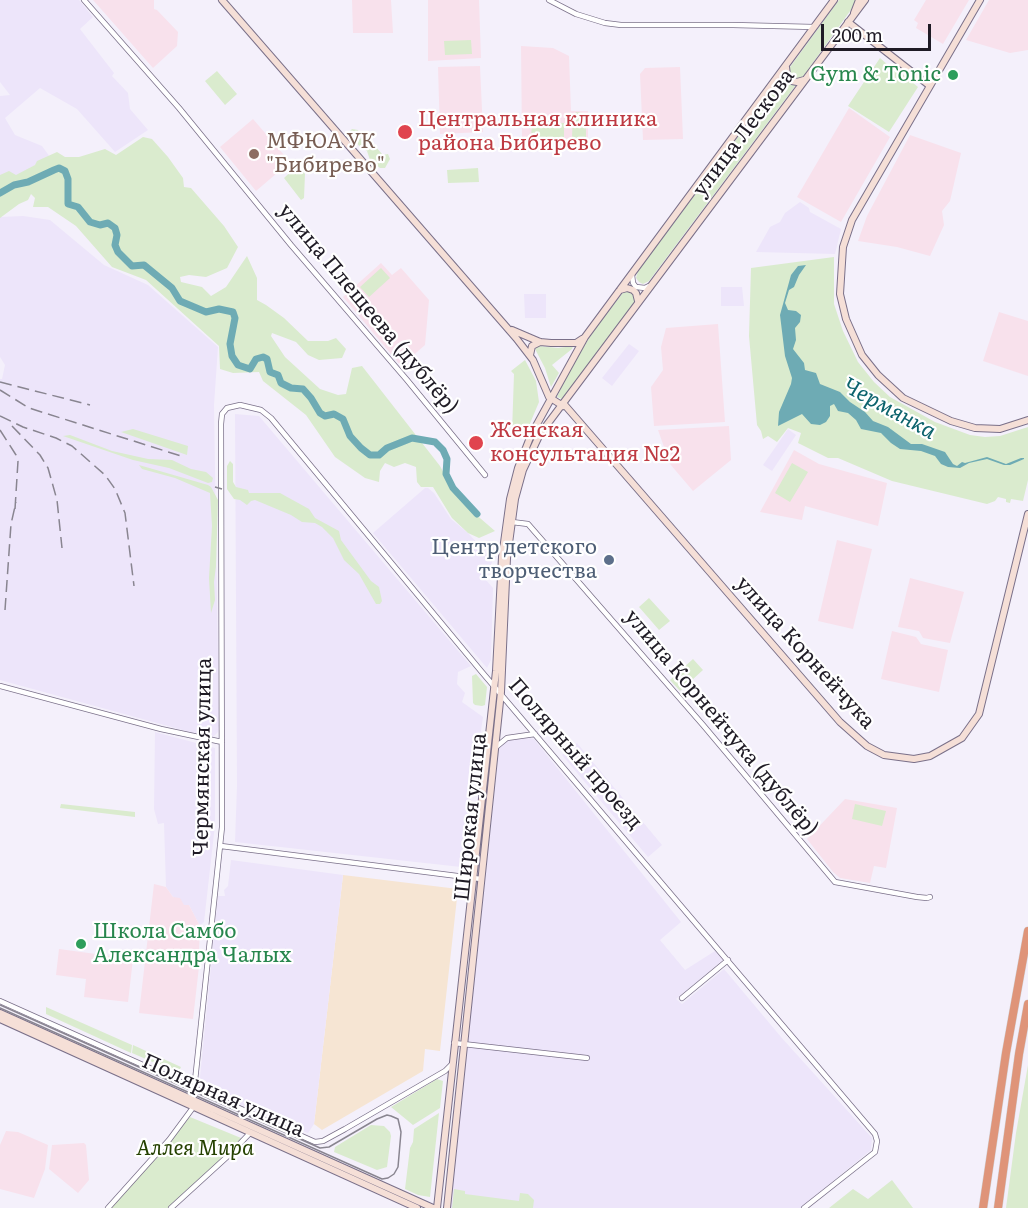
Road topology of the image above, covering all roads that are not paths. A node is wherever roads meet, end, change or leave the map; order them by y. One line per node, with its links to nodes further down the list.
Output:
1 (84, 0): 28 (street, улица Плещеева (дублёр))
2 (222, 0): 18 (main road)
3 (549, 0): 10 (street)
4 (834, 0): 10 (main road, улица Лескова)
5 (859, 0): 8 (main road)
6 (865, 0): 8 (main road, улица Лескова)
7 (980, 0): 13 (main road)
8 (854, 15): 9 (main road, улица Лескова)
9 (848, 22): 12 (main road, улица Лескова); 13 (main road)
10 (814, 27): 11 (main road, улица Лескова)
11 (786, 67): 12 (main road); 14 (main road, улица Лескова)
12 (806, 79): 15 (main road, улица Лескова)
13 (930, 86): 25 (main road)
14 (632, 273): 15 (street); 16 (main road, улица Лескова)
15 (649, 286): 17 (main road, улица Лескова)
16 (619, 290): 17 (main road); 19 (main road, улица Лескова)
17 (638, 301): 23 (main road, улица Лескова)
18 (508, 329): 20 (main road); 21 (main road)
19 (585, 337): 20 (main road); 22 (main road, улица Лескова)
20 (540, 342): 21 (main road)
21 (530, 355): 22 (main road)
22 (550, 399): 23 (main road); 26 (main road, улица Лескова)
23 (564, 405): 27 (main road, улица Лескова); 29 (main road, улица Корнейчука)
24 (227, 408): 32 (street, Полярный проезд); 35 (street, Чермянская улица)
25 (1027, 419)
26 (531, 435): 32 (main road, Широкая улица)
27 (540, 435): 30 (main road, Широкая улица)
28 (485, 476)
29 (1028, 514)
30 (512, 522): 33 (main road, Широкая улица); 42 (street, улица Корнейчука (дублёр))
31 (0, 686): 35 (street)
32 (495, 686): 33 (street, Полярный проезд); 36 (main road, Широкая улица)
33 (501, 692): 34 (street, Полярный проезд); 36 (main road, Широкая улица)
34 (535, 734): 36 (street); 44 (street, Полярный проезд)
35 (222, 742): 37 (street, Чермянская улица)
36 (492, 746): 38 (main road, Широкая улица); 39 (main road, Широкая улица)
37 (221, 846): 40 (street); 55 (street, Чермянская улица)
38 (476, 854): 39 (main road); 40 (main road, Широкая улица)
39 (483, 854): 41 (main road, Широкая улица)
40 (473, 878): 41 (street); 50 (main road, Широкая улица)
41 (481, 879): 51 (main road, Широкая улица)
42 (930, 897)
43 (1028, 931): 67 (highway)
44 (728, 960): 45 (street); 66 (street, Полярный проезд)
45 (682, 998)
46 (0, 1001): 55 (street)
47 (1028, 1004): 68 (highway)
48 (0, 1013): 57 (main road, Полярная улица)
49 (0, 1019): 57 (main road, Полярная улица)
50 (454, 1044): 51 (street); 53 (main road, Широкая улица)
51 (462, 1044): 52 (street); 65 (main road, Широкая улица)
52 (587, 1058)
53 (452, 1064): 54 (street); 56 (main road, Широкая улица)
54 (436, 1077): 56 (street); 58 (street)
55 (195, 1088): 57 (street, Чермянская улица); 58 (street)
56 (448, 1093): 64 (main road, Широкая улица)
57 (193, 1104): 59 (main road, Полярная улица); 60 (main road, Полярная улица); 61 (street)
58 (287, 1130): 60 (street)
59 (250, 1133): 62 (street); 63 (main road, Полярная улица)
60 (282, 1141): 64 (main road, Полярная улица)
61 (108, 1208)
62 (171, 1208)
63 (417, 1208)
64 (435, 1208)
65 (447, 1208)
66 (804, 1208)
67 (983, 1208)
68 (998, 1208)

